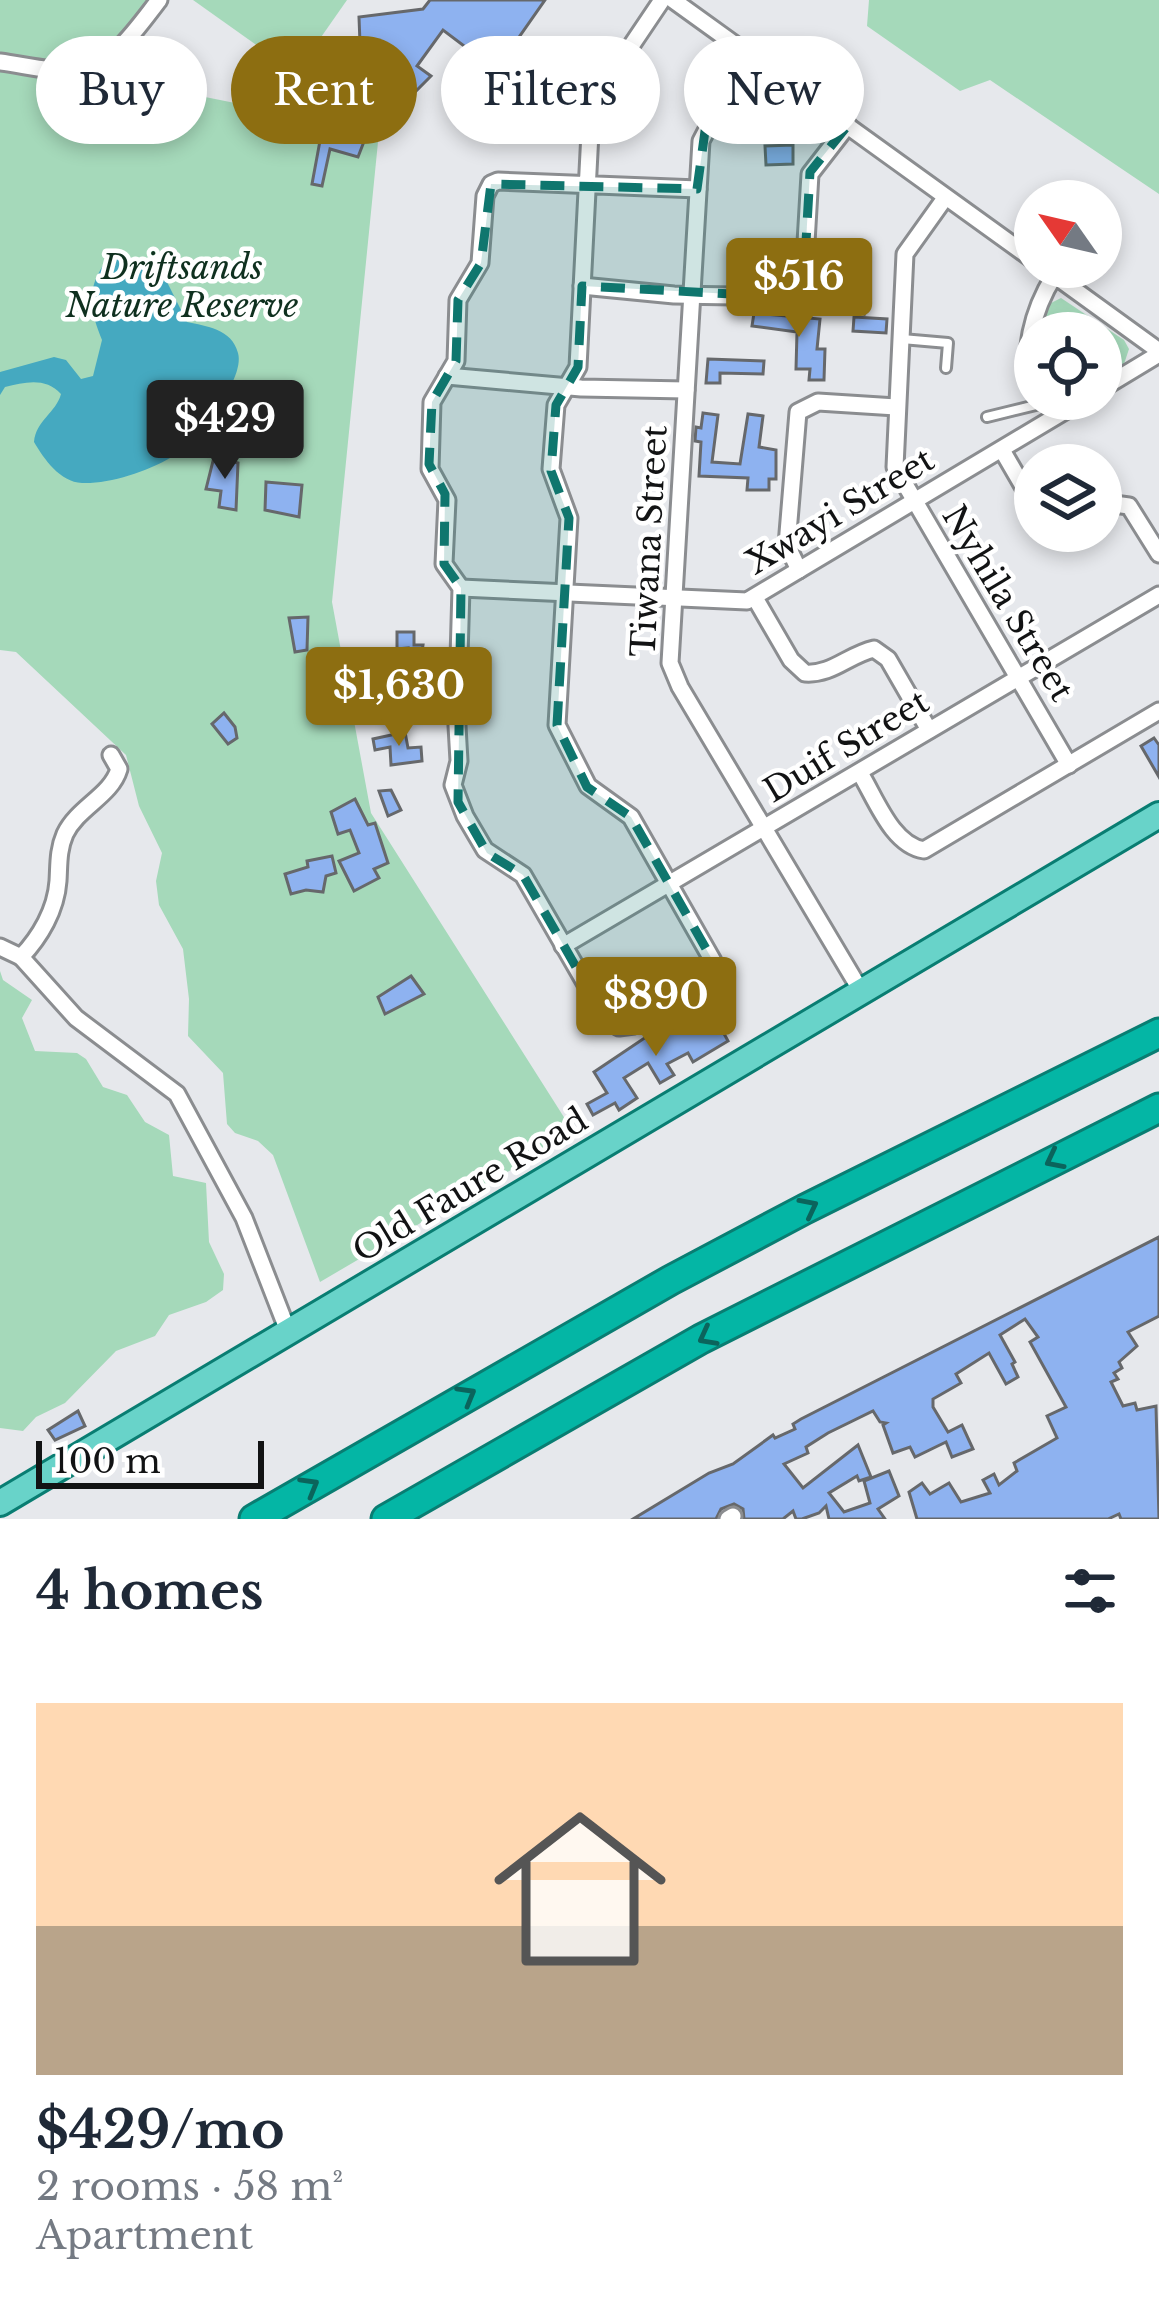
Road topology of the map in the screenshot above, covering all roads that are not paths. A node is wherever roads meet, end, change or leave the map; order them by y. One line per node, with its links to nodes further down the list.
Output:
1 (159, 0): 5 (street)
2 (662, 0): 9 (street)
3 (674, 0): 4 (street)
4 (723, 36)
5 (0, 62)
6 (864, 137): 11 (street)
7 (703, 144): 10 (street, Tiwana Street)
8 (833, 144): 15 (street)
9 (588, 183): 10 (street); 13 (street); 19 (street)
10 (698, 189): 15 (street, Tiwana Street)
11 (945, 197): 12 (street); 16 (street, Nyhila Street)
12 (1014, 247)
13 (582, 286): 15 (street); 21 (street)
14 (1071, 288): 17 (street)
15 (692, 296): 22 (street, Tiwana Street)
16 (901, 339): 18 (lane); 23 (street, Nyhila Street)
17 (1159, 352): 20 (street)
18 (946, 368)
19 (447, 376): 21 (street); 33 (street)
20 (1122, 376)
21 (568, 387): 22 (street); 34 (street)
22 (686, 390): 36 (street, Tiwana Street)
23 (896, 407): 29 (street, Nyhila Street); 32 (street)
24 (1014, 407): 25 (lane)
25 (987, 417)
26 (1051, 420): 27 (street, Xwayi Street)
27 (1002, 450): 28 (street); 29 (street, Xwayi Street)
28 (1014, 471)
29 (913, 503): 32 (street, Xwayi Street); 38 (street, Nyhila Street)
30 (1122, 505): 31 (street)
31 (1159, 554)
32 (799, 570): 37 (street, Xwayi Street)
33 (461, 588): 34 (street, Xwayi Street); 47 (street)
34 (562, 591): 36 (street, Xwayi Street); 46 (street)
35 (1159, 595): 38 (street, Duif Street)
36 (673, 598): 37 (street, Xwayi Street); 45 (street, Tiwana Street)
37 (754, 598): 40 (street)
38 (1018, 679): 40 (street, Duif Street); 42 (street, Nyhila Street)
39 (1159, 711): 42 (street)
40 (929, 730): 43 (street, Duif Street)
41 (111, 755): 49 (street)
42 (1069, 764): 43 (street)
43 (860, 773): 45 (street, Duif Street)
44 (1159, 815): 50 (main road, Old Faure Road)
45 (765, 829): 46 (street, Duif Street); 50 (street, Tiwana Street)
46 (670, 884): 47 (street, Duif Street); 47 (street)
47 (563, 946)
48 (0, 947): 49 (street)
49 (20, 957): 53 (street)
50 (861, 991): 53 (main road, Old Faure Road)
51 (1159, 1033): 55 (highway, one-way to 51)
52 (1159, 1108): 56 (highway, one-way to 56)
53 (288, 1331): 54 (main road, Old Faure Road)
54 (0, 1503)
55 (254, 1519)
56 (386, 1519)

